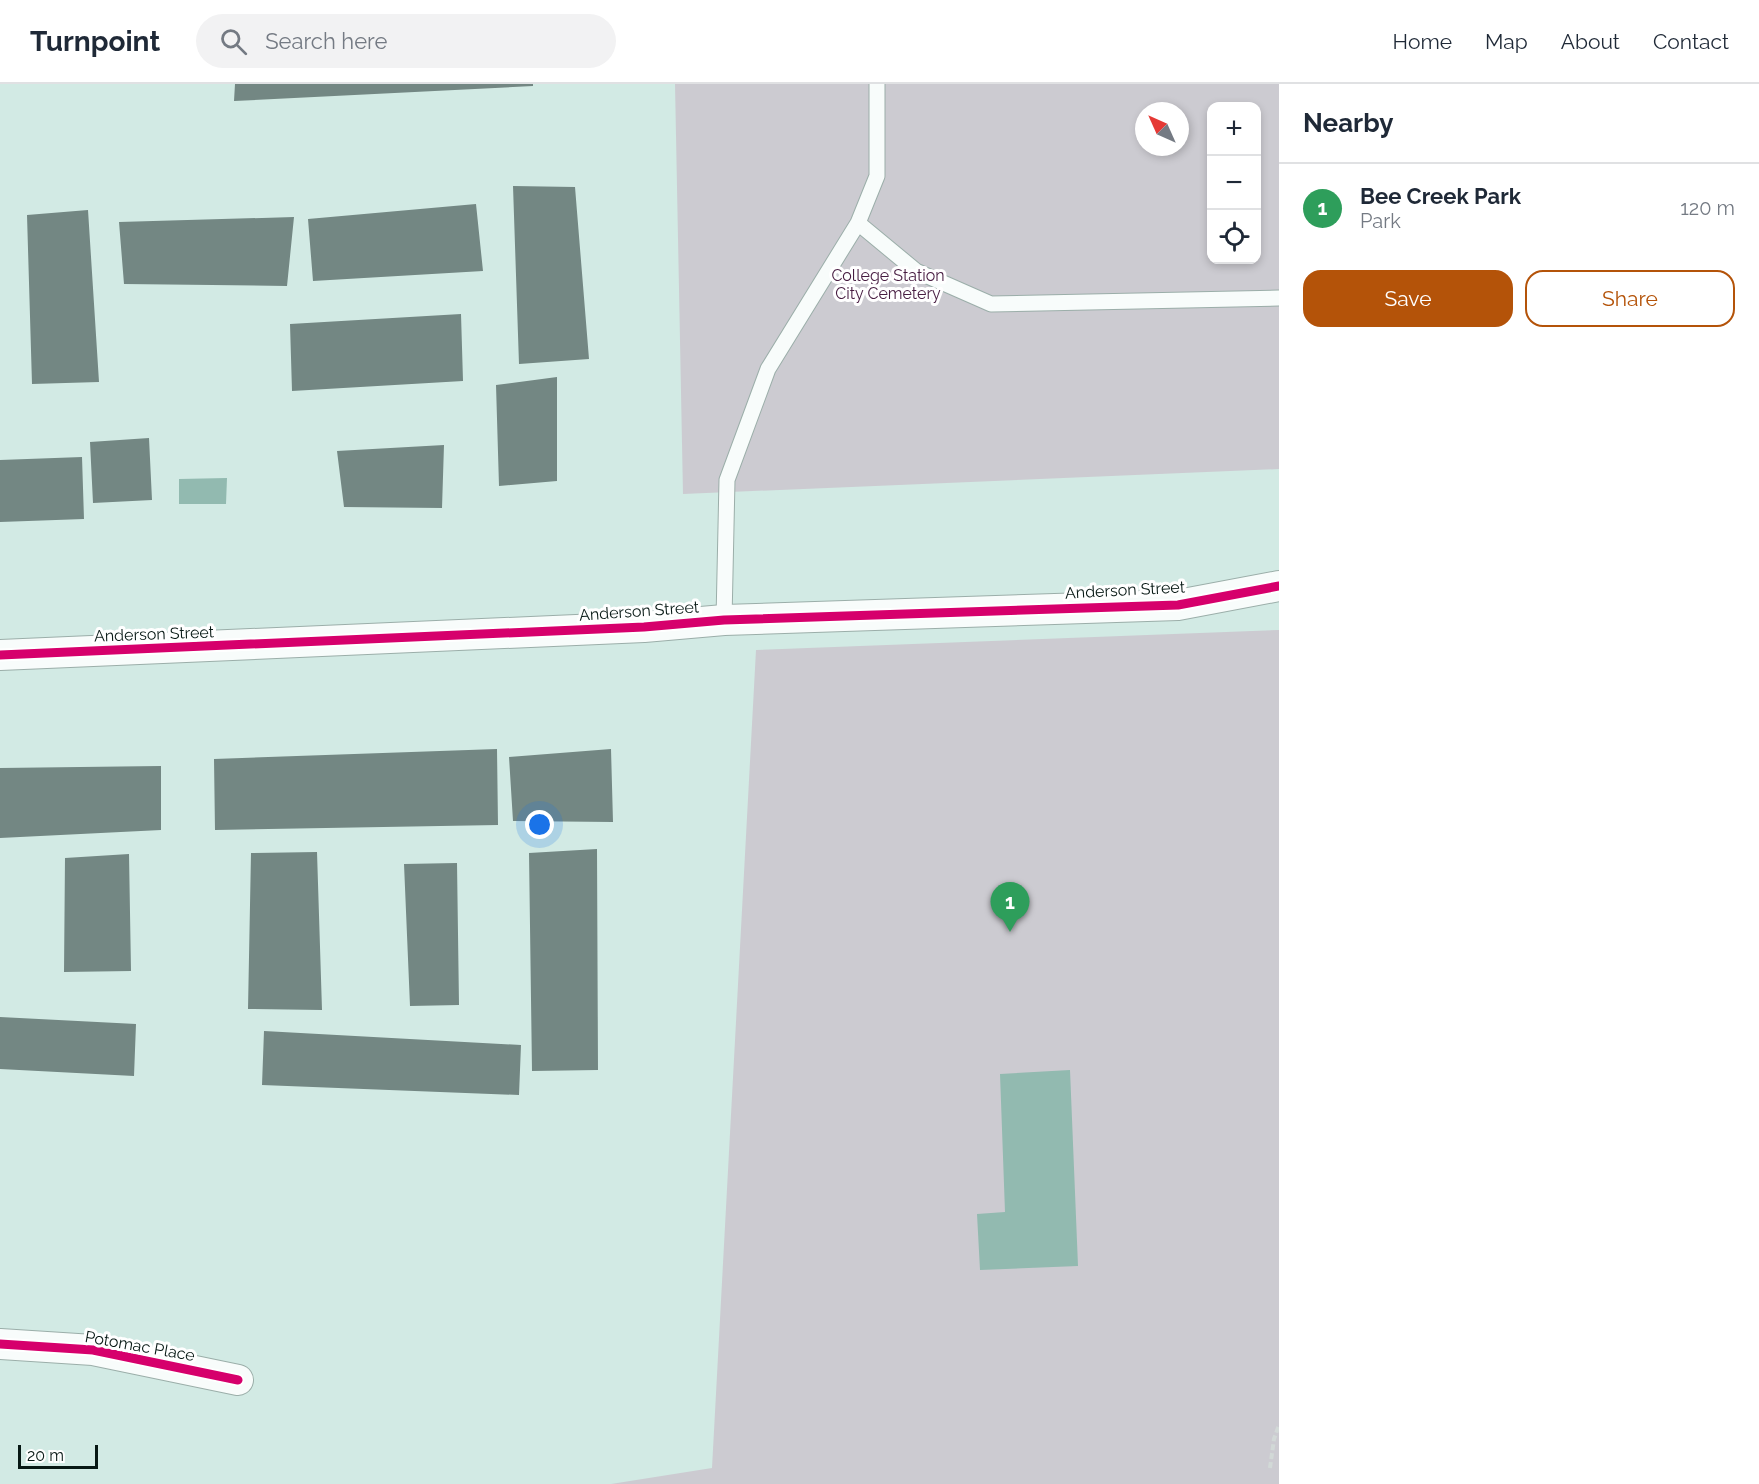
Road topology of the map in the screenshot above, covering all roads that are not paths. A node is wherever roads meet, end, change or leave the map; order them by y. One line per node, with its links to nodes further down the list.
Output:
1 (877, 84): 2 (lane)
2 (858, 223): 3 (lane); 5 (lane)
3 (1279, 298)
4 (1279, 586): 5 (street, Anderson Street)
5 (724, 620): 6 (street, Anderson Street)
6 (0, 655)
7 (0, 1344): 8 (street, Potomac Place)
8 (238, 1380)

